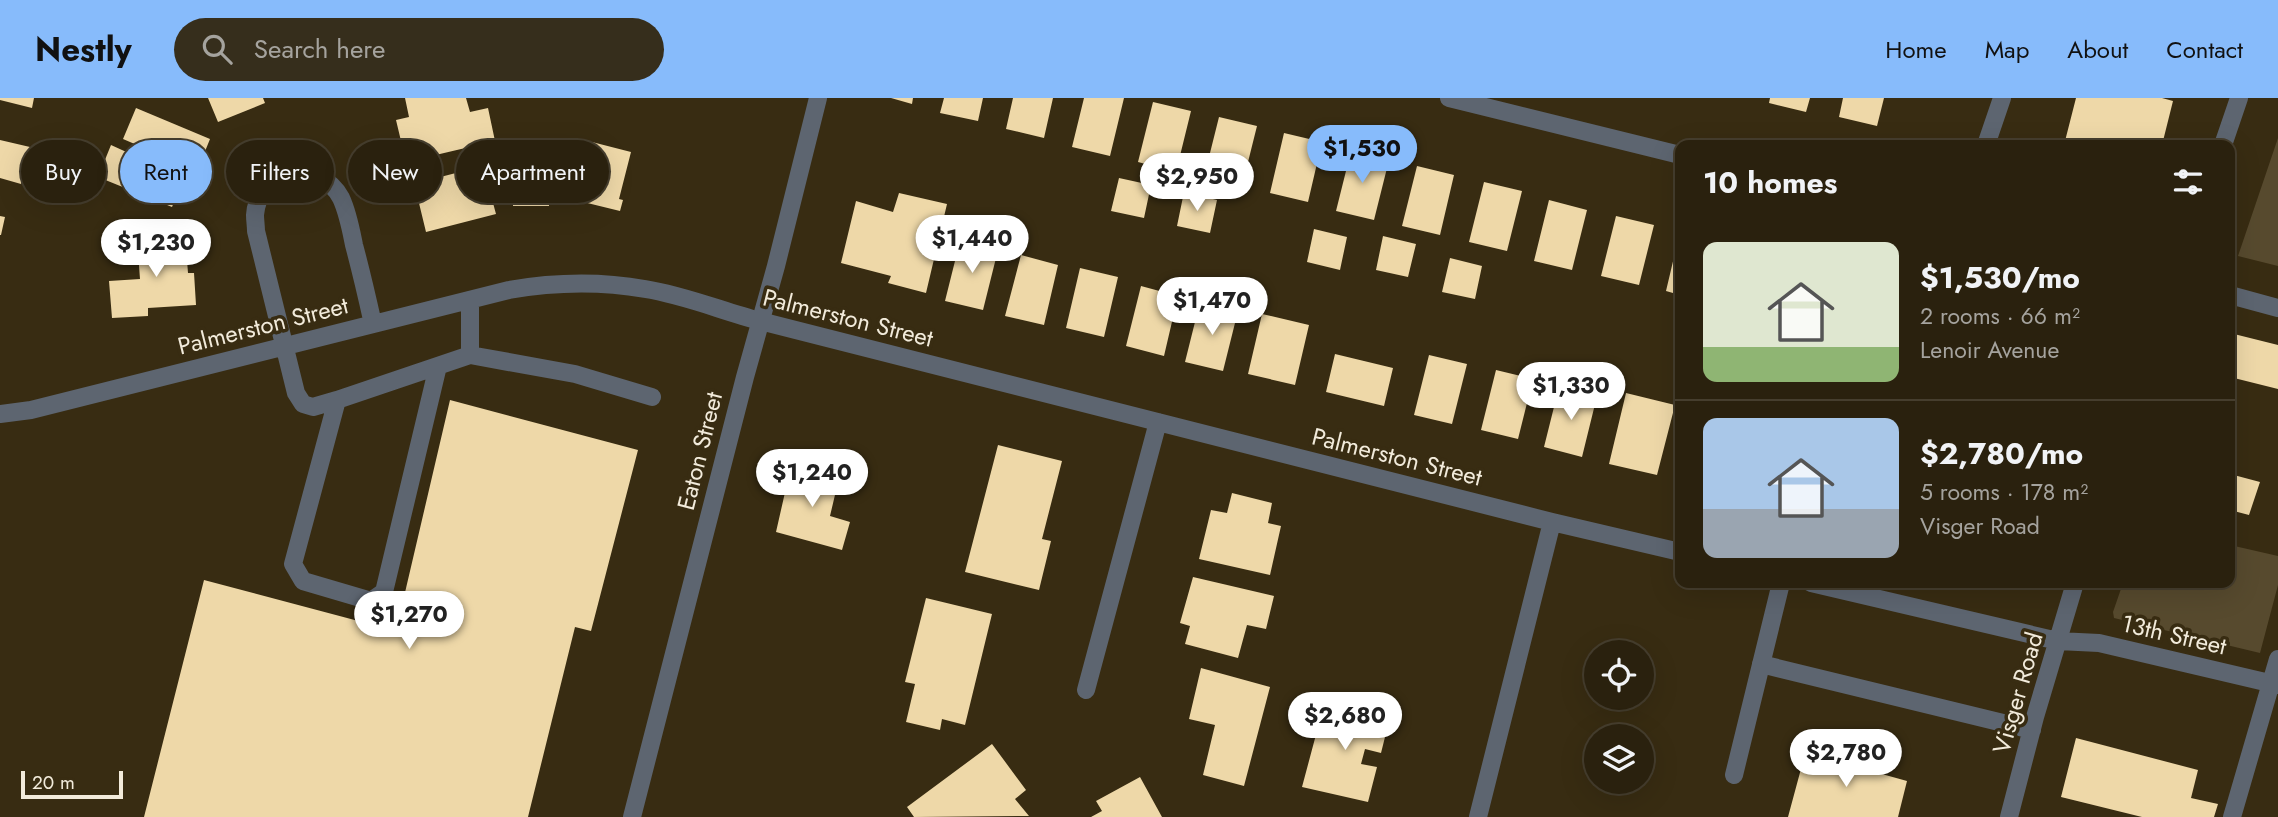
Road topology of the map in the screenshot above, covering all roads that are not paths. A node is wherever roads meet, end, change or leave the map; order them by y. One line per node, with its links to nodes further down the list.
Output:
1 (818, 98): 11 (street, Eaton Street)
2 (1449, 98): 7 (street)
3 (2002, 98): 5 (street)
4 (2239, 98): 6 (street)
5 (1988, 140)
6 (2225, 140)
7 (1675, 154)
8 (2235, 296): 10 (street)
9 (470, 299): 11 (street, Palmerston Street); 12 (street, Palmerston Street); 14 (street)
10 (2278, 307)
11 (760, 321): 19 (street, Palmerston Street); 32 (street, Eaton Street)
12 (373, 324): 13 (street, Palmerston Street); 13 (street)
13 (284, 346): 17 (street); 18 (street, Palmerston Street)
14 (470, 355): 15 (street); 16 (street)
15 (438, 366): 17 (street); 17 (street)
16 (652, 397)
17 (337, 400)
18 (0, 414)
19 (1158, 422): 20 (street, Palmerston Street); 29 (street)
20 (1552, 522): 21 (street, Palmerston Street); 33 (street)
21 (1675, 551)
22 (1780, 588): 27 (street)
23 (1843, 588): 25 (street)
24 (2074, 588): 25 (street, Visger Road)
25 (2058, 641): 28 (street, 13th Street); 30 (street, Visger Road)
26 (2278, 659): 28 (street)
27 (1761, 664): 30 (street); 31 (street)
28 (2274, 684): 35 (street)
29 (1086, 690)
30 (2032, 730): 34 (street, Visger Road)
31 (1734, 775)
32 (632, 817)
33 (1478, 817)
34 (2009, 817)
35 (2232, 817)

